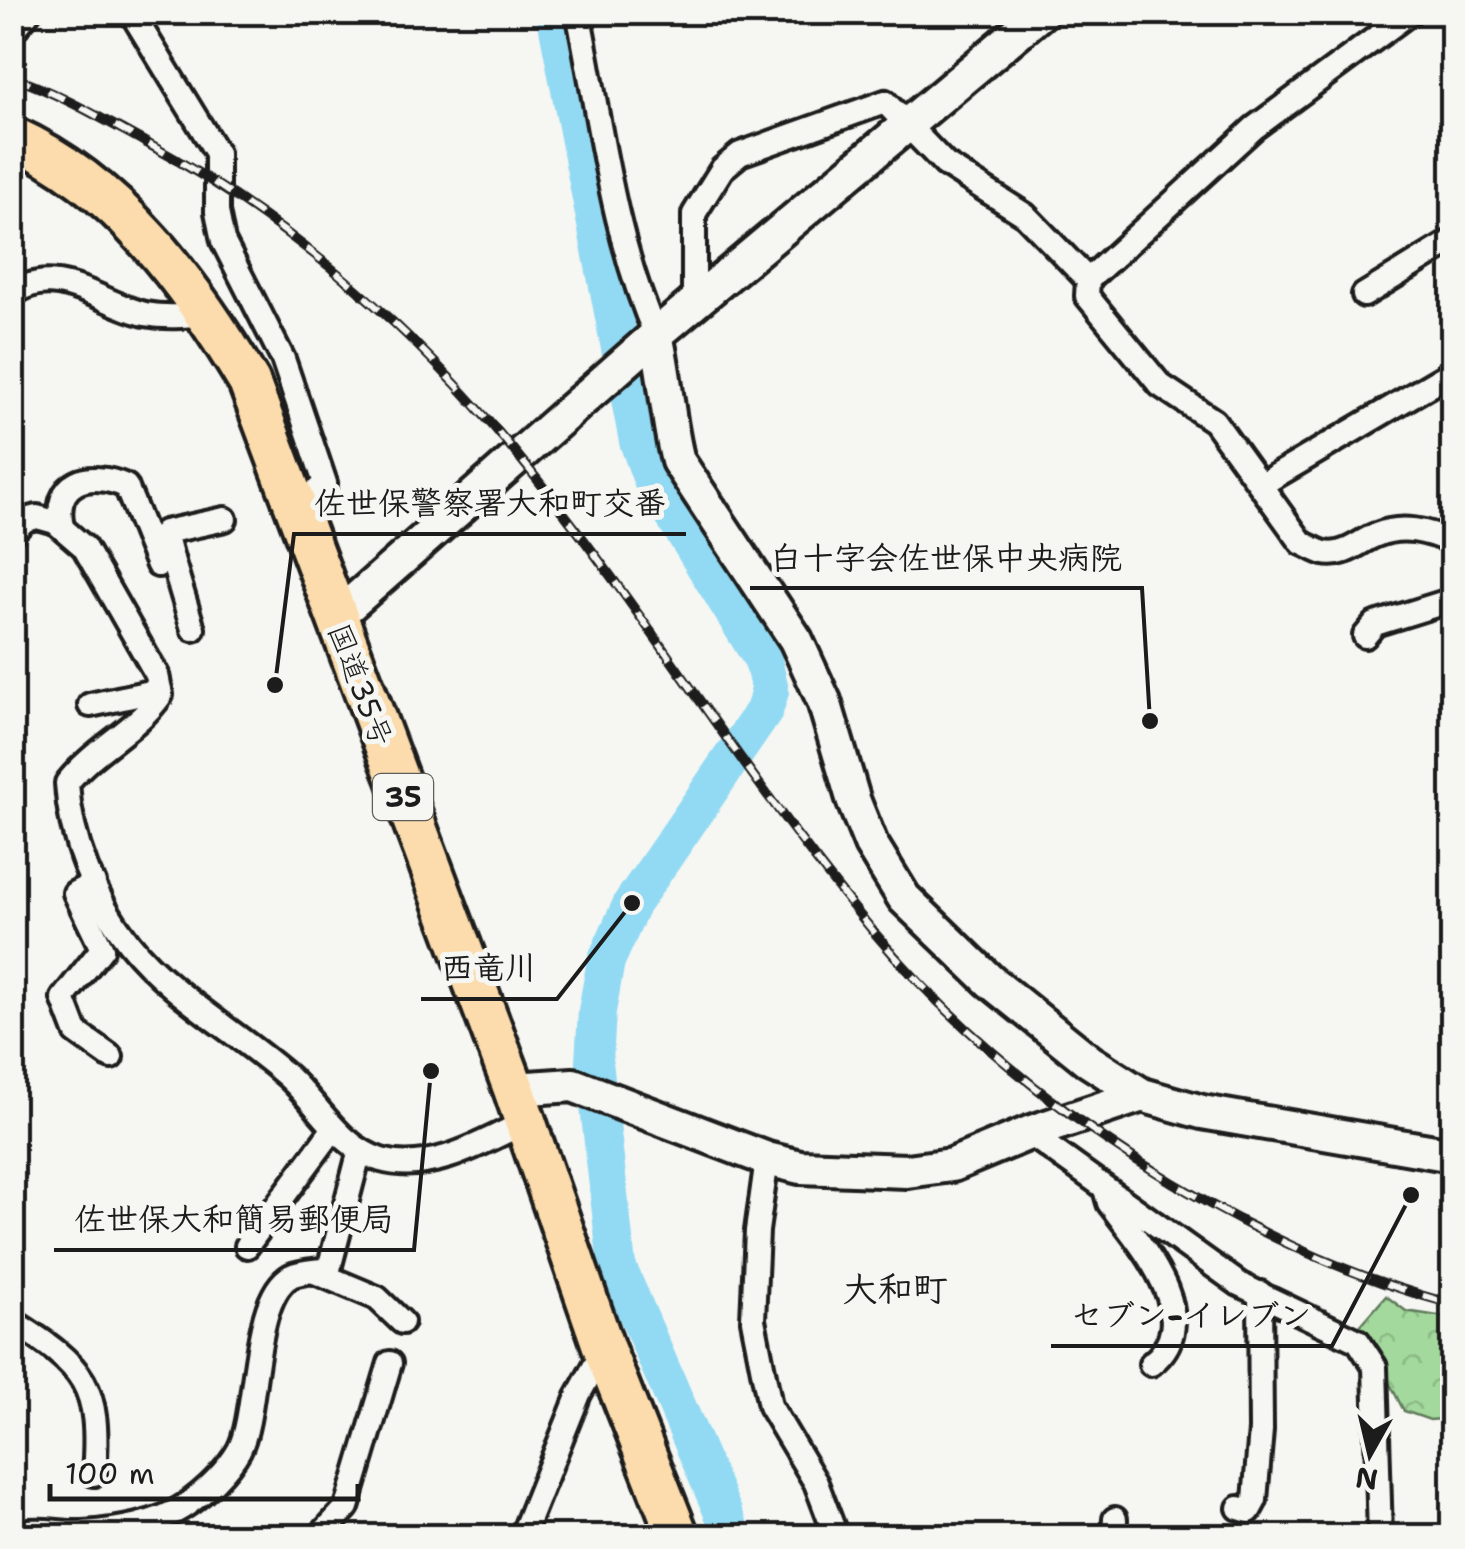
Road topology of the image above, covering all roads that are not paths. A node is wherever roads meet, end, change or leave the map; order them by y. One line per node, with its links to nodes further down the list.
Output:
1 (29, 12): 6 (street)
2 (132, 12): 20 (street)
3 (578, 12): 17 (street)
4 (1411, 12): 11 (street)
5 (1026, 16): 7 (street)
6 (12, 32)
7 (908, 124): 11 (street); 15 (street); 15 (street)
8 (12, 138): 16 (highway, 国道35号 / 35)
9 (1452, 240): 14 (street)
10 (12, 270): 12 (street)
11 (1088, 280): 19 (street)
12 (35, 284): 13 (street); 16 (street)
13 (12, 295)
14 (1364, 295)
15 (694, 303): 17 (street)
16 (208, 314): 20 (highway, 国道35号 / 35)
17 (645, 346): 27 (street); 34 (street)
18 (1452, 372): 19 (street)
19 (1262, 484): 24 (street)
20 (296, 510): 27 (highway, 国道35号 / 35)
21 (225, 518): 25 (street)
22 (62, 527): 23 (street); 25 (street); 30 (street)
23 (12, 533)
24 (1452, 542)
25 (172, 560): 28 (street)
26 (1452, 600): 29 (street)
27 (335, 618): 35 (highway, 国道35号 / 35)
28 (194, 629)
29 (1365, 636)
30 (160, 690): 31 (street); 32 (street)
31 (90, 705)
32 (94, 883): 33 (street); 36 (street)
33 (111, 1057)
34 (1142, 1095): 37 (street); 39 (street)
35 (519, 1105): 38 (street); 40 (street); 47 (highway, 国道35号 / 35)
36 (334, 1128): 38 (street); 42 (street)
37 (1029, 1133): 40 (street); 41 (street)
38 (360, 1150): 43 (street)
39 (1452, 1150)
40 (767, 1159): 56 (street)
41 (1104, 1185): 44 (street); 49 (street)
42 (247, 1246)
43 (315, 1272): 46 (street); 52 (street)
44 (1260, 1294): 51 (street); 57 (street)
45 (12, 1320): 50 (street)
46 (402, 1322)
47 (604, 1349): 54 (street); 55 (highway, 国道35号 / 35)
48 (390, 1364): 53 (street)
49 (1151, 1364)
50 (94, 1474)
51 (1239, 1508)
52 (21, 1536)
53 (320, 1536)
54 (522, 1536)
55 (678, 1536)
56 (836, 1536)
57 (1380, 1536)

